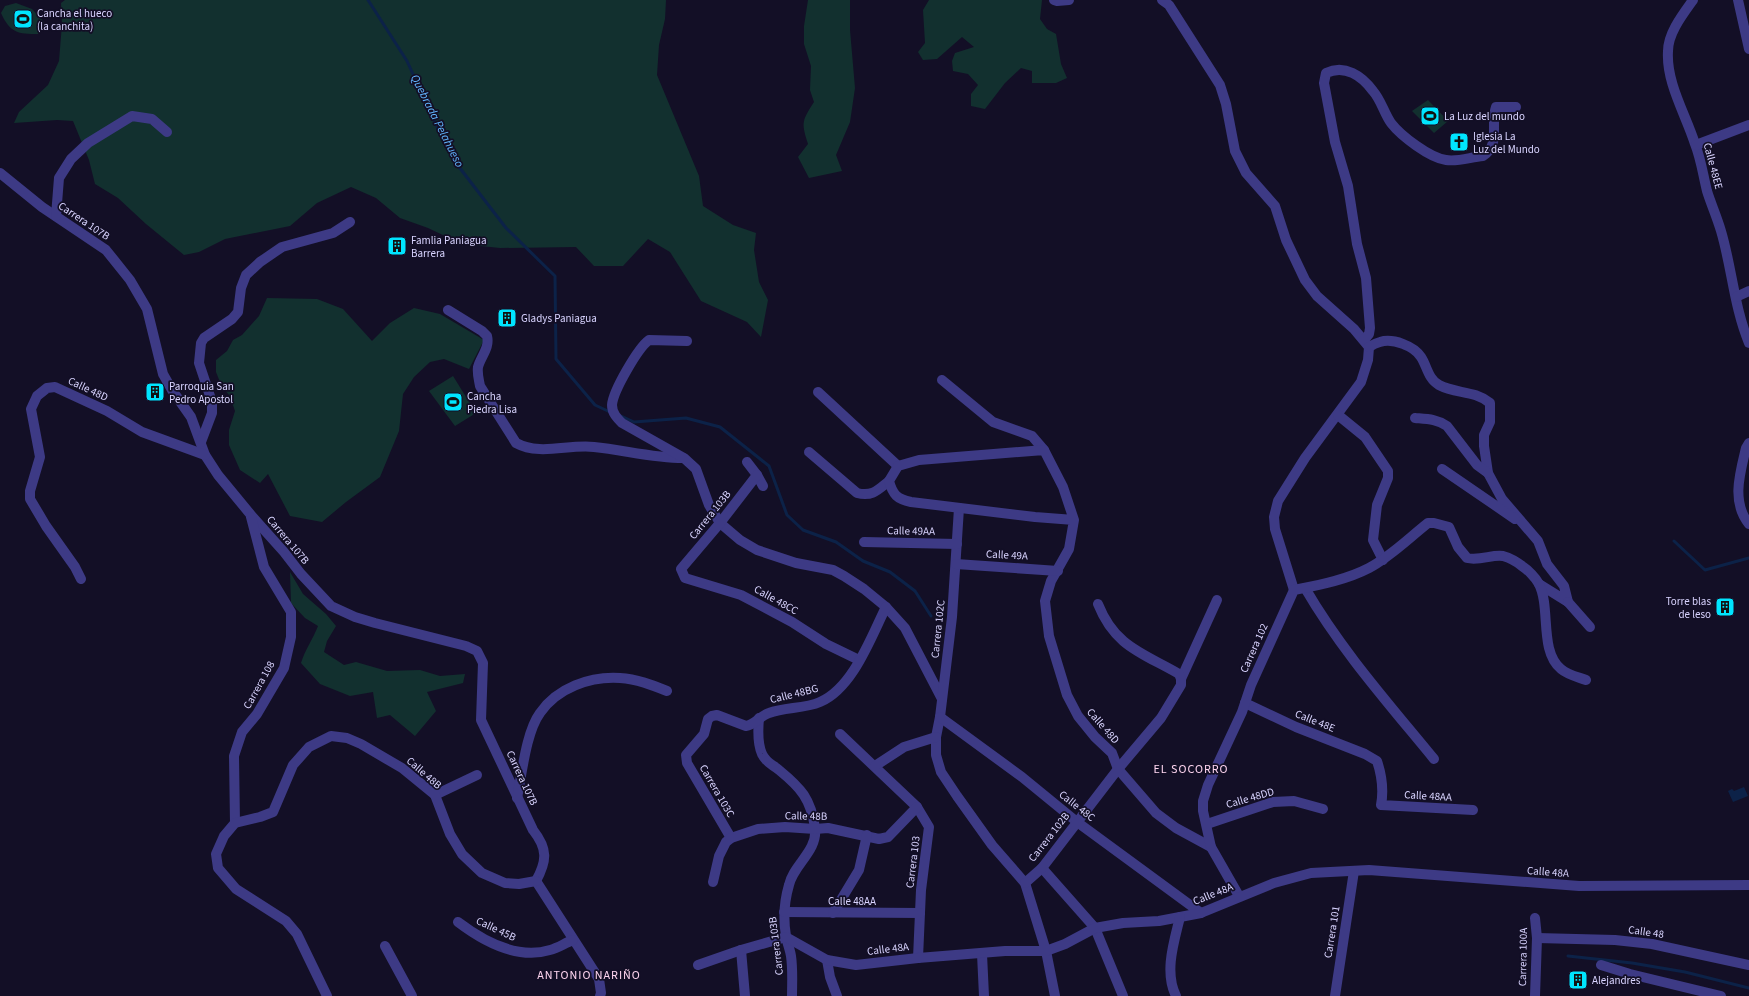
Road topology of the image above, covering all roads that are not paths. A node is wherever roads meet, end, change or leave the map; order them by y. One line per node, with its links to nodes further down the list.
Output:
1 (1054, 0): 2 (street)
2 (1070, 0)
3 (1162, 0): 19 (street)
4 (1693, 0): 10 (street, Calle 48EE)
5 (1738, 0): 6 (street)
6 (1749, 49)
7 (1516, 107): 19 (street)
8 (1749, 125): 10 (street)
9 (167, 132): 12 (street)
10 (1696, 145): 15 (street, Calle 48EE)
11 (0, 173): 12 (street, Carrera 107B)
12 (56, 216): 24 (street, Carrera 107B)
13 (350, 222): 24 (street)
14 (1749, 291): 15 (street)
15 (1736, 297): 18 (street, Calle 48EE)
16 (448, 310): 29 (street)
17 (687, 341): 29 (street)
18 (1749, 343)
19 (1366, 344): 22 (street); 33 (street)
20 (942, 380): 26 (street)
21 (818, 392): 31 (street)
22 (1338, 415): 45 (street); 52 (street)
23 (1415, 418): 33 (street)
24 (201, 442): 28 (street, Carrera 107B)
25 (1749, 443): 41 (street)
26 (1044, 450): 31 (street); 39 (street)
27 (809, 452): 35 (street)
28 (205, 455): 38 (street, Carrera 107B); 49 (street, Calle 48D)
29 (684, 458): 40 (street)
30 (746, 462): 34 (street)
31 (898, 466): 35 (street)
32 (1442, 469): 42 (street)
33 (1488, 473): 42 (street)
34 (757, 475): 36 (street); 40 (street, Carrera 103B)
35 (890, 481): 37 (street)
36 (763, 486)
37 (959, 508): 39 (street); 44 (street, Carrera 102C)
38 (251, 515): 74 (street, Carrera 107B); 80 (street, Carrera 108)
39 (1074, 520): 48 (street, Calle 48D)
40 (720, 523): 47 (street, Carrera 103B); 56 (street)
41 (1749, 524)
42 (1525, 526): 54 (street)
43 (864, 542): 44 (street, Calle 49AA)
44 (957, 544): 46 (street, Carrera 102C)
45 (1383, 560): 50 (street); 51 (street)
46 (956, 564): 48 (street, Calle 49A); 62 (street, Carrera 102C)
47 (681, 569): 58 (street, Calle 48CC)
48 (1058, 571): 71 (street, Calle 48D)
49 (81, 579)
50 (1539, 584): 54 (street); 60 (street)
51 (1305, 588): 52 (street); 69 (street)
52 (1294, 590): 63 (street, Carrera 102)
53 (1217, 600): 59 (street, Carrera 102B)
54 (1568, 602): 57 (street)
55 (1098, 604): 59 (street)
56 (886, 607): 58 (street, Calle 48BG); 62 (street)
57 (1590, 627)
58 (859, 660): 65 (street, Calle 48BG)
59 (1181, 679): 71 (street, Carrera 102B)
60 (1586, 680)
61 (667, 691): 74 (street)
62 (942, 699): 64 (street, Carrera 102C)
63 (1245, 703): 75 (street, Calle 48E); 81 (street, Carrera 102)
64 (940, 717): 67 (street); 79 (street, Calle 48C)
65 (759, 718): 68 (street, Calle 48BG); 82 (street)
66 (840, 734): 70 (street, Carrera 103)
67 (936, 737): 70 (street); 90 (street)
68 (686, 755): 84 (street, Carrera 103C)
69 (1434, 760)
70 (875, 766): 76 (street, Carrera 103)
71 (1118, 770): 79 (street, Carrera 102B); 85 (street, Calle 48D)
72 (477, 775): 73 (street)
73 (435, 795): 80 (street, Calle 48B); 88 (street, Calle 48B)
74 (517, 798): 88 (street, Carrera 107B)
75 (1381, 805): 78 (street, Calle 48AA)
76 (917, 806): 83 (street, Calle 48B); 95 (street, Carrera 103)
77 (1324, 809): 81 (street, Calle 48DD)
78 (1473, 810)
79 (1077, 822): 86 (street, Carrera 102B); 96 (street, Calle 48C)
80 (235, 823): 113 (street)
81 (1207, 824): 85 (street, Carrera 102)
82 (815, 829): 83 (street, Calle 48B); 84 (street, Calle 48B); 93 (street, Carrera 103B)
83 (867, 835): 94 (street)
84 (731, 838): 89 (street)
85 (1211, 847): 92 (street, Carrera 102)
86 (1042, 868): 90 (street, Carrera 102B); 100 (street)
87 (1354, 871): 91 (street, Calle 48A); 92 (street, Calle 48A); 123 (street, Carrera 101)
88 (536, 882): 103 (street)
89 (713, 882)
90 (1025, 883): 106 (street)
91 (1749, 885)
92 (1239, 896): 96 (street, Calle 48A)
93 (784, 912): 94 (street, Calle 48AA); 101 (street, Carrera 103B)
94 (832, 913): 95 (street, Calle 48AA)
95 (920, 913): 108 (street, Carrera 103)
96 (1201, 913): 97 (street, Calle 48A)
97 (1180, 917): 100 (street, Calle 48A); 122 (street)
98 (1535, 918): 102 (street, Carrera 100A)
99 (458, 922): 103 (street, Calle 45B)
100 (1095, 928): 106 (street, Calle 48A); 121 (street)
101 (786, 937): 105 (street); 109 (street, Calle 48A); 117 (street, Carrera 103B)
102 (1537, 938): 112 (street, Calle 48); 124 (street, Carrera 100A)
103 (573, 940): 115 (street)
104 (385, 946): 114 (street)
105 (741, 950): 110 (street); 116 (street)
106 (1046, 951): 107 (street, Calle 48A); 120 (street)
107 (982, 954): 108 (street, Calle 48A); 119 (street)
108 (918, 958): 109 (street, Calle 48A)
109 (827, 960): 118 (street)
110 (698, 965)
111 (1601, 965): 125 (street)
112 (1749, 965)
113 (327, 996)
114 (412, 996)
115 (600, 996)
116 (745, 996)
117 (792, 996)
118 (837, 996)
119 (984, 996)
120 (1055, 996)
121 (1123, 996)
122 (1176, 996)
123 (1334, 996)
124 (1535, 996)
125 (1721, 996)

